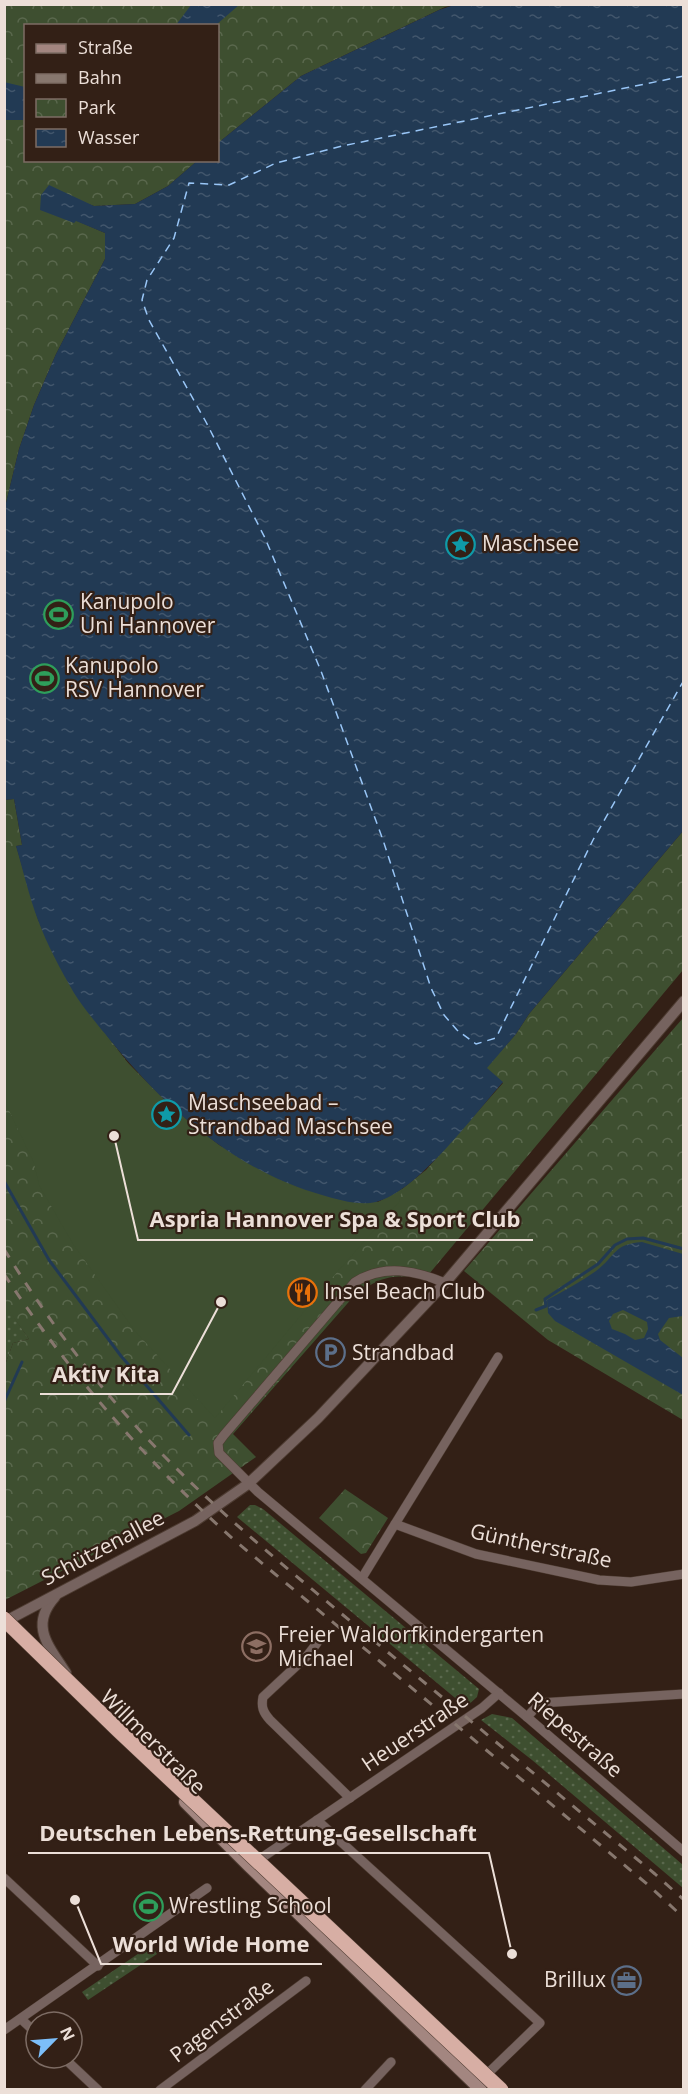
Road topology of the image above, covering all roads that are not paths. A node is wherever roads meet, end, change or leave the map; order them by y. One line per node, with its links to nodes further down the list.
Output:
1 (684, 1001): 2 (street, Schützenallee)
2 (445, 1283): 4 (street, Schützenallee); 4 (street, Riepestraße)
3 (498, 1357): 5 (street)
4 (248, 1484): 7 (street, Riepestraße); 8 (street, Schützenallee)
5 (395, 1524): 6 (street, Güntherstraße); 7 (street)
6 (684, 1574)
7 (362, 1578): 11 (street, Riepestraße)
8 (58, 1594): 9 (street, Schützenallee); 13 (street)
9 (5, 1623): 13 (main road, Willmerstraße); 32 (highway); 33 (highway, bridge)
10 (317, 1643): 15 (street, Heuerstraße)
11 (498, 1693): 14 (street, Riepestraße); 15 (street, Heuerstraße)
12 (684, 1694): 14 (street)
13 (80, 1696): 18 (main road, Willmerstraße)
14 (527, 1717): 17 (street, Riepestraße)
15 (350, 1798): 16 (street, Heuerstraße)
16 (317, 1820): 18 (street, Heuerstraße); 28 (street)
17 (684, 1852)
18 (249, 1866): 28 (main road, Willmerstraße)
19 (4, 1878): 21 (street)
20 (207, 1888): 21 (street)
21 (98, 1966): 23 (street)
22 (306, 1981): 30 (street, Pagenstraße)
23 (21, 2019): 24 (street); 25 (street)
24 (24, 2022)
25 (4, 2030)
26 (391, 2062): 31 (street)
27 (77, 2070): 29 (street)
28 (479, 2087)
29 (98, 2090)
30 (160, 2090)
31 (365, 2090)
32 (492, 2090)
33 (501, 2090)

